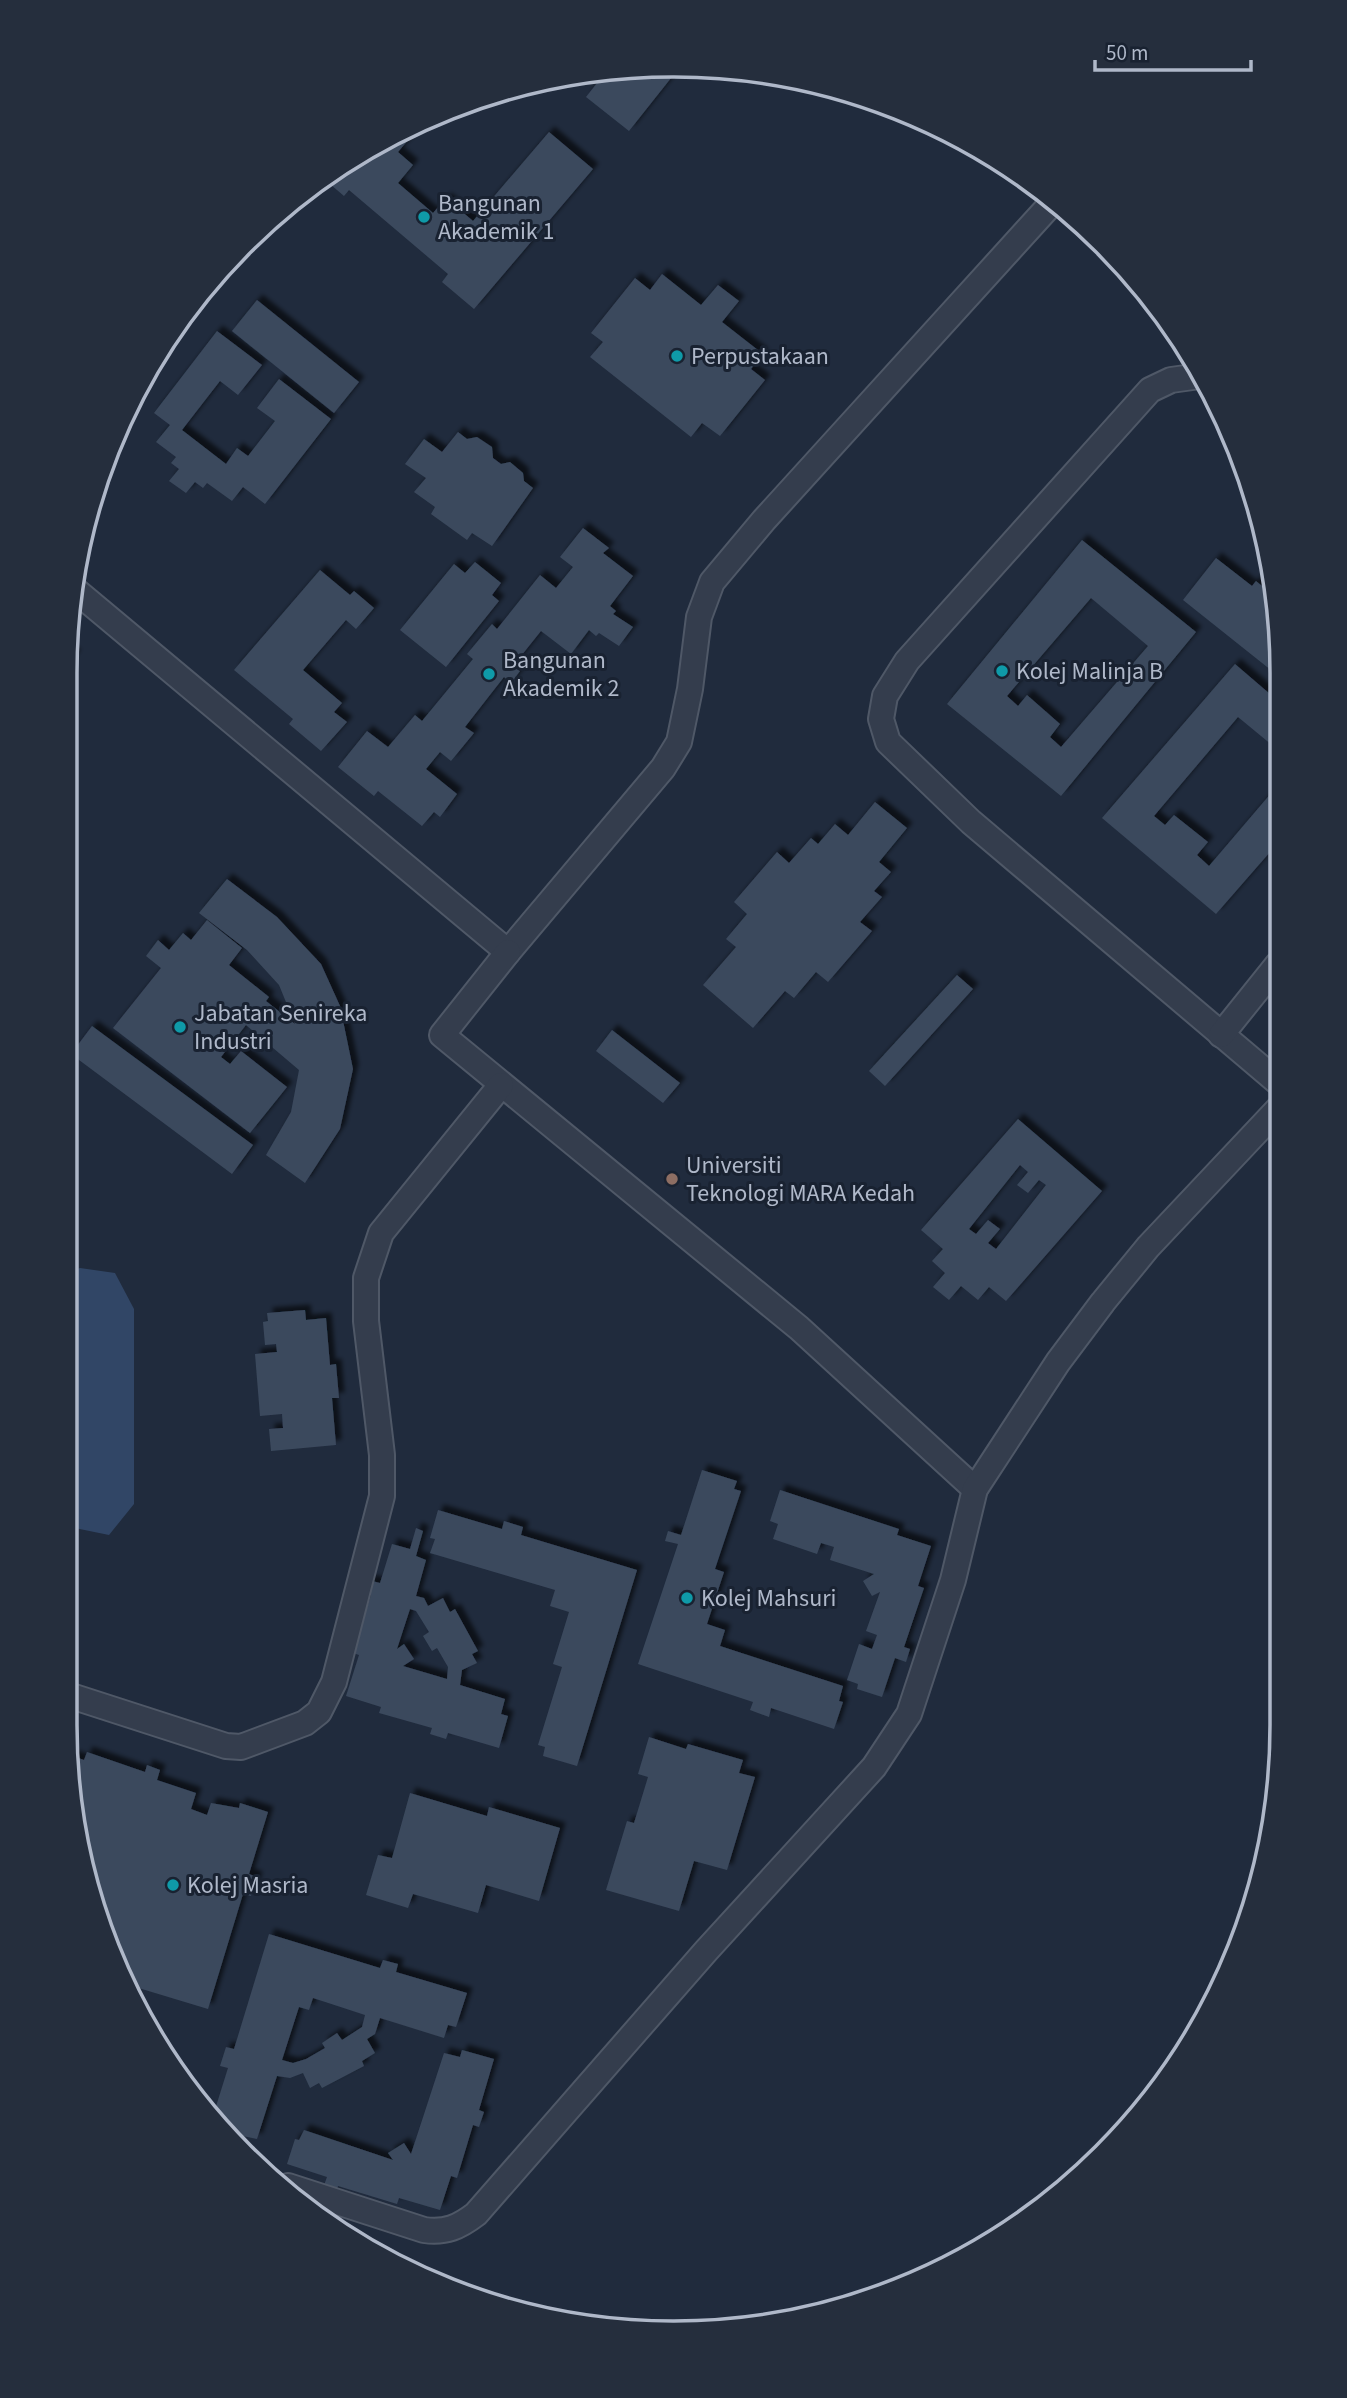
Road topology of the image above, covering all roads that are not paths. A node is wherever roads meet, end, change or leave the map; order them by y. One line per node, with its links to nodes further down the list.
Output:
1 (1047, 208): 4 (street)
2 (1191, 377): 6 (street)
3 (82, 596): 4 (street)
4 (508, 952): 8 (street)
5 (1270, 974): 6 (street)
6 (1221, 1035): 7 (street)
7 (1270, 1076)
8 (501, 1085): 10 (street); 11 (street)
9 (1270, 1118): 10 (street)
10 (975, 1489): 12 (street)
11 (77, 1699)
12 (300, 2190)

